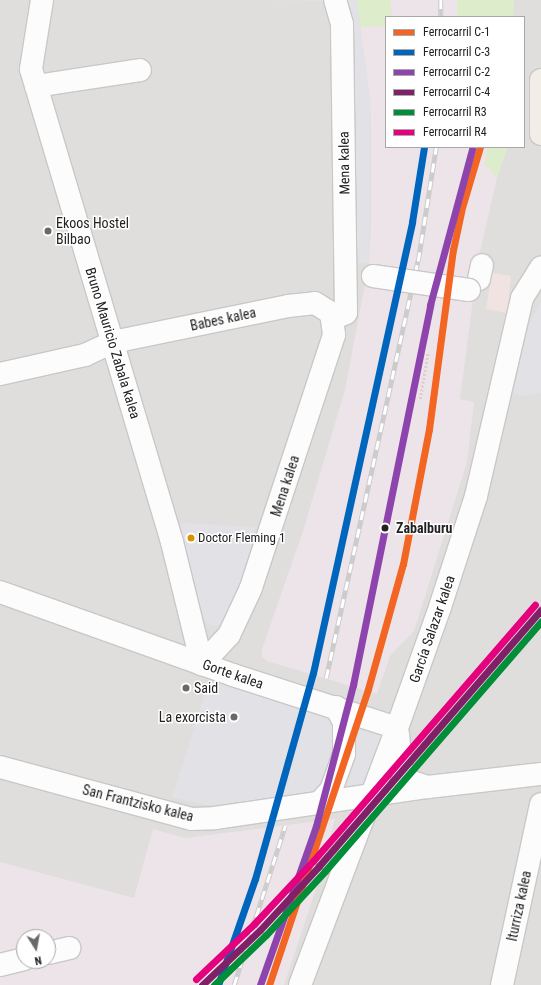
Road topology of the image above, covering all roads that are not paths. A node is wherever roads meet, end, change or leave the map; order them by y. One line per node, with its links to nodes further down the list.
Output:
1 (42, 0): 5 (street, Bruno Mauricio Zabala kalea)
2 (335, 0): 8 (street, Mena kalea)
3 (140, 70): 5 (street)
4 (541, 80): 6 (main road)
5 (36, 86): 11 (street, Bruno Mauricio Zabala kalea)
6 (541, 134)
7 (541, 267): 16 (street, García Salazar kalea)
8 (346, 272): 9 (street, bridge); 10 (street, Mena kalea)
9 (477, 281)
10 (332, 316): 11 (street, Babes kalea); 14 (street, Mena kalea)
11 (113, 342): 12 (street, Babes kalea); 14 (street, Bruno Mauricio Zabala kalea)
12 (0, 374)
13 (0, 592): 14 (street, Gorte kalea)
14 (202, 664): 15 (street, Gorte kalea)
15 (336, 707): 16 (street, Gorte kalea); 21 (street)
16 (397, 728): 19 (street); 20 (street, García Salazar kalea)
17 (0, 767): 21 (street, San Frantzisko kalea)
18 (541, 774): 19 (street, San Frantzisko kalea)
19 (428, 787): 20 (street, San Frantzisko kalea)
20 (370, 797): 21 (street, San Frantzisko kalea); 27 (street, García Salazar kalea)
21 (319, 803)
22 (541, 804): 28 (street, Iturriza kalea)
23 (69, 948): 24 (street)
24 (56, 951)
25 (16, 961): 26 (street)
26 (0, 965)
27 (300, 985)
28 (502, 985)

